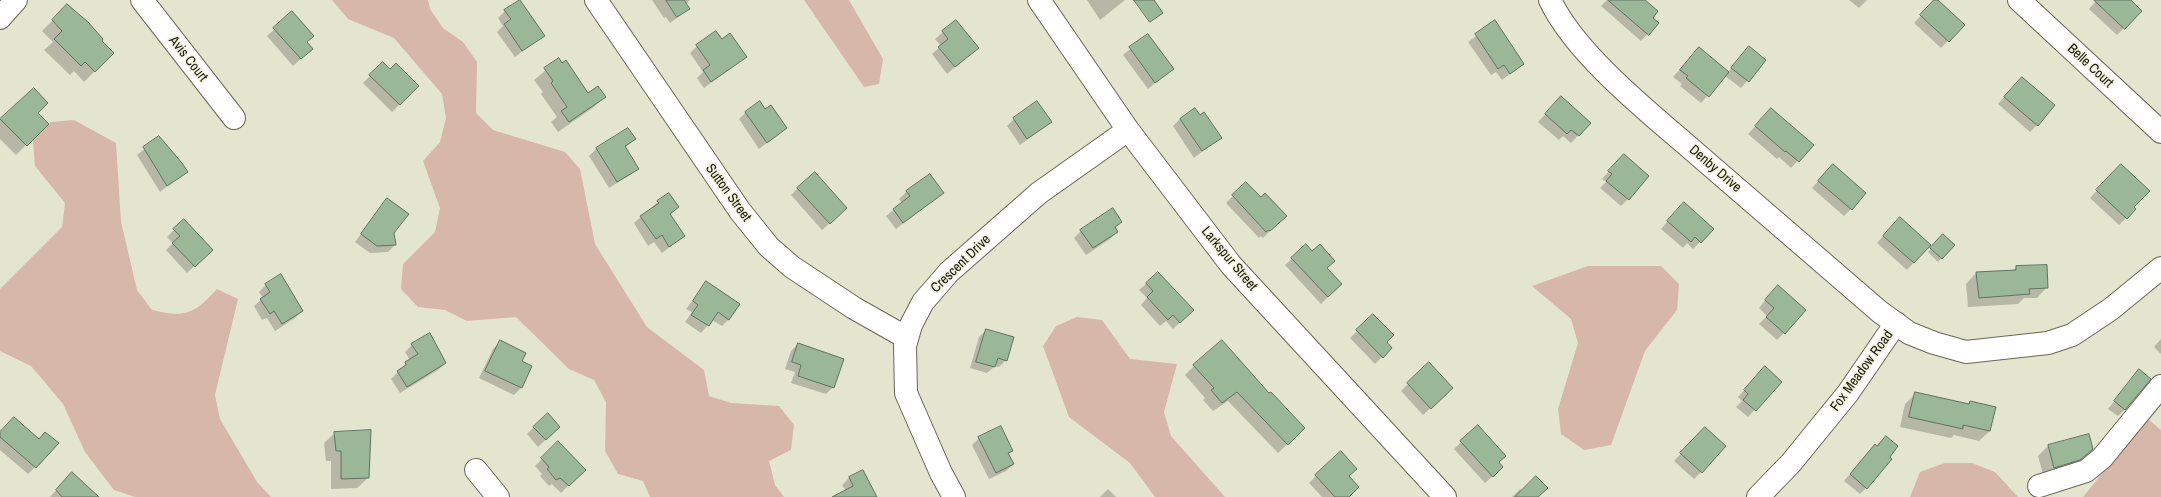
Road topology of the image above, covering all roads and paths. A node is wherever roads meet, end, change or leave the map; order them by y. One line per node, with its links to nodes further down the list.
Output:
1 (16, 0): 7 (street)
2 (142, 0): 8 (street, Avis Court)
3 (596, 0): 13 (street, Sutton Street)
4 (1040, 0): 9 (street, Larkspur Street)
5 (1550, 0): 12 (street, Denby Drive)
6 (2019, 0): 10 (street, Belle Court)
7 (0, 18)
8 (234, 118)
9 (1128, 130): 13 (street, Crescent Drive); 19 (street, Larkspur Street)
10 (2161, 132)
11 (2161, 268): 12 (street, Fox Meadow Road)
12 (1896, 323): 20 (street, Fox Meadow Road)
13 (907, 338): 18 (street, Crescent Drive)
14 (2161, 386): 16 (street)
15 (476, 470): 17 (street)
16 (2039, 486)
17 (498, 497)
18 (954, 497)
19 (1445, 497)
20 (1758, 497)

